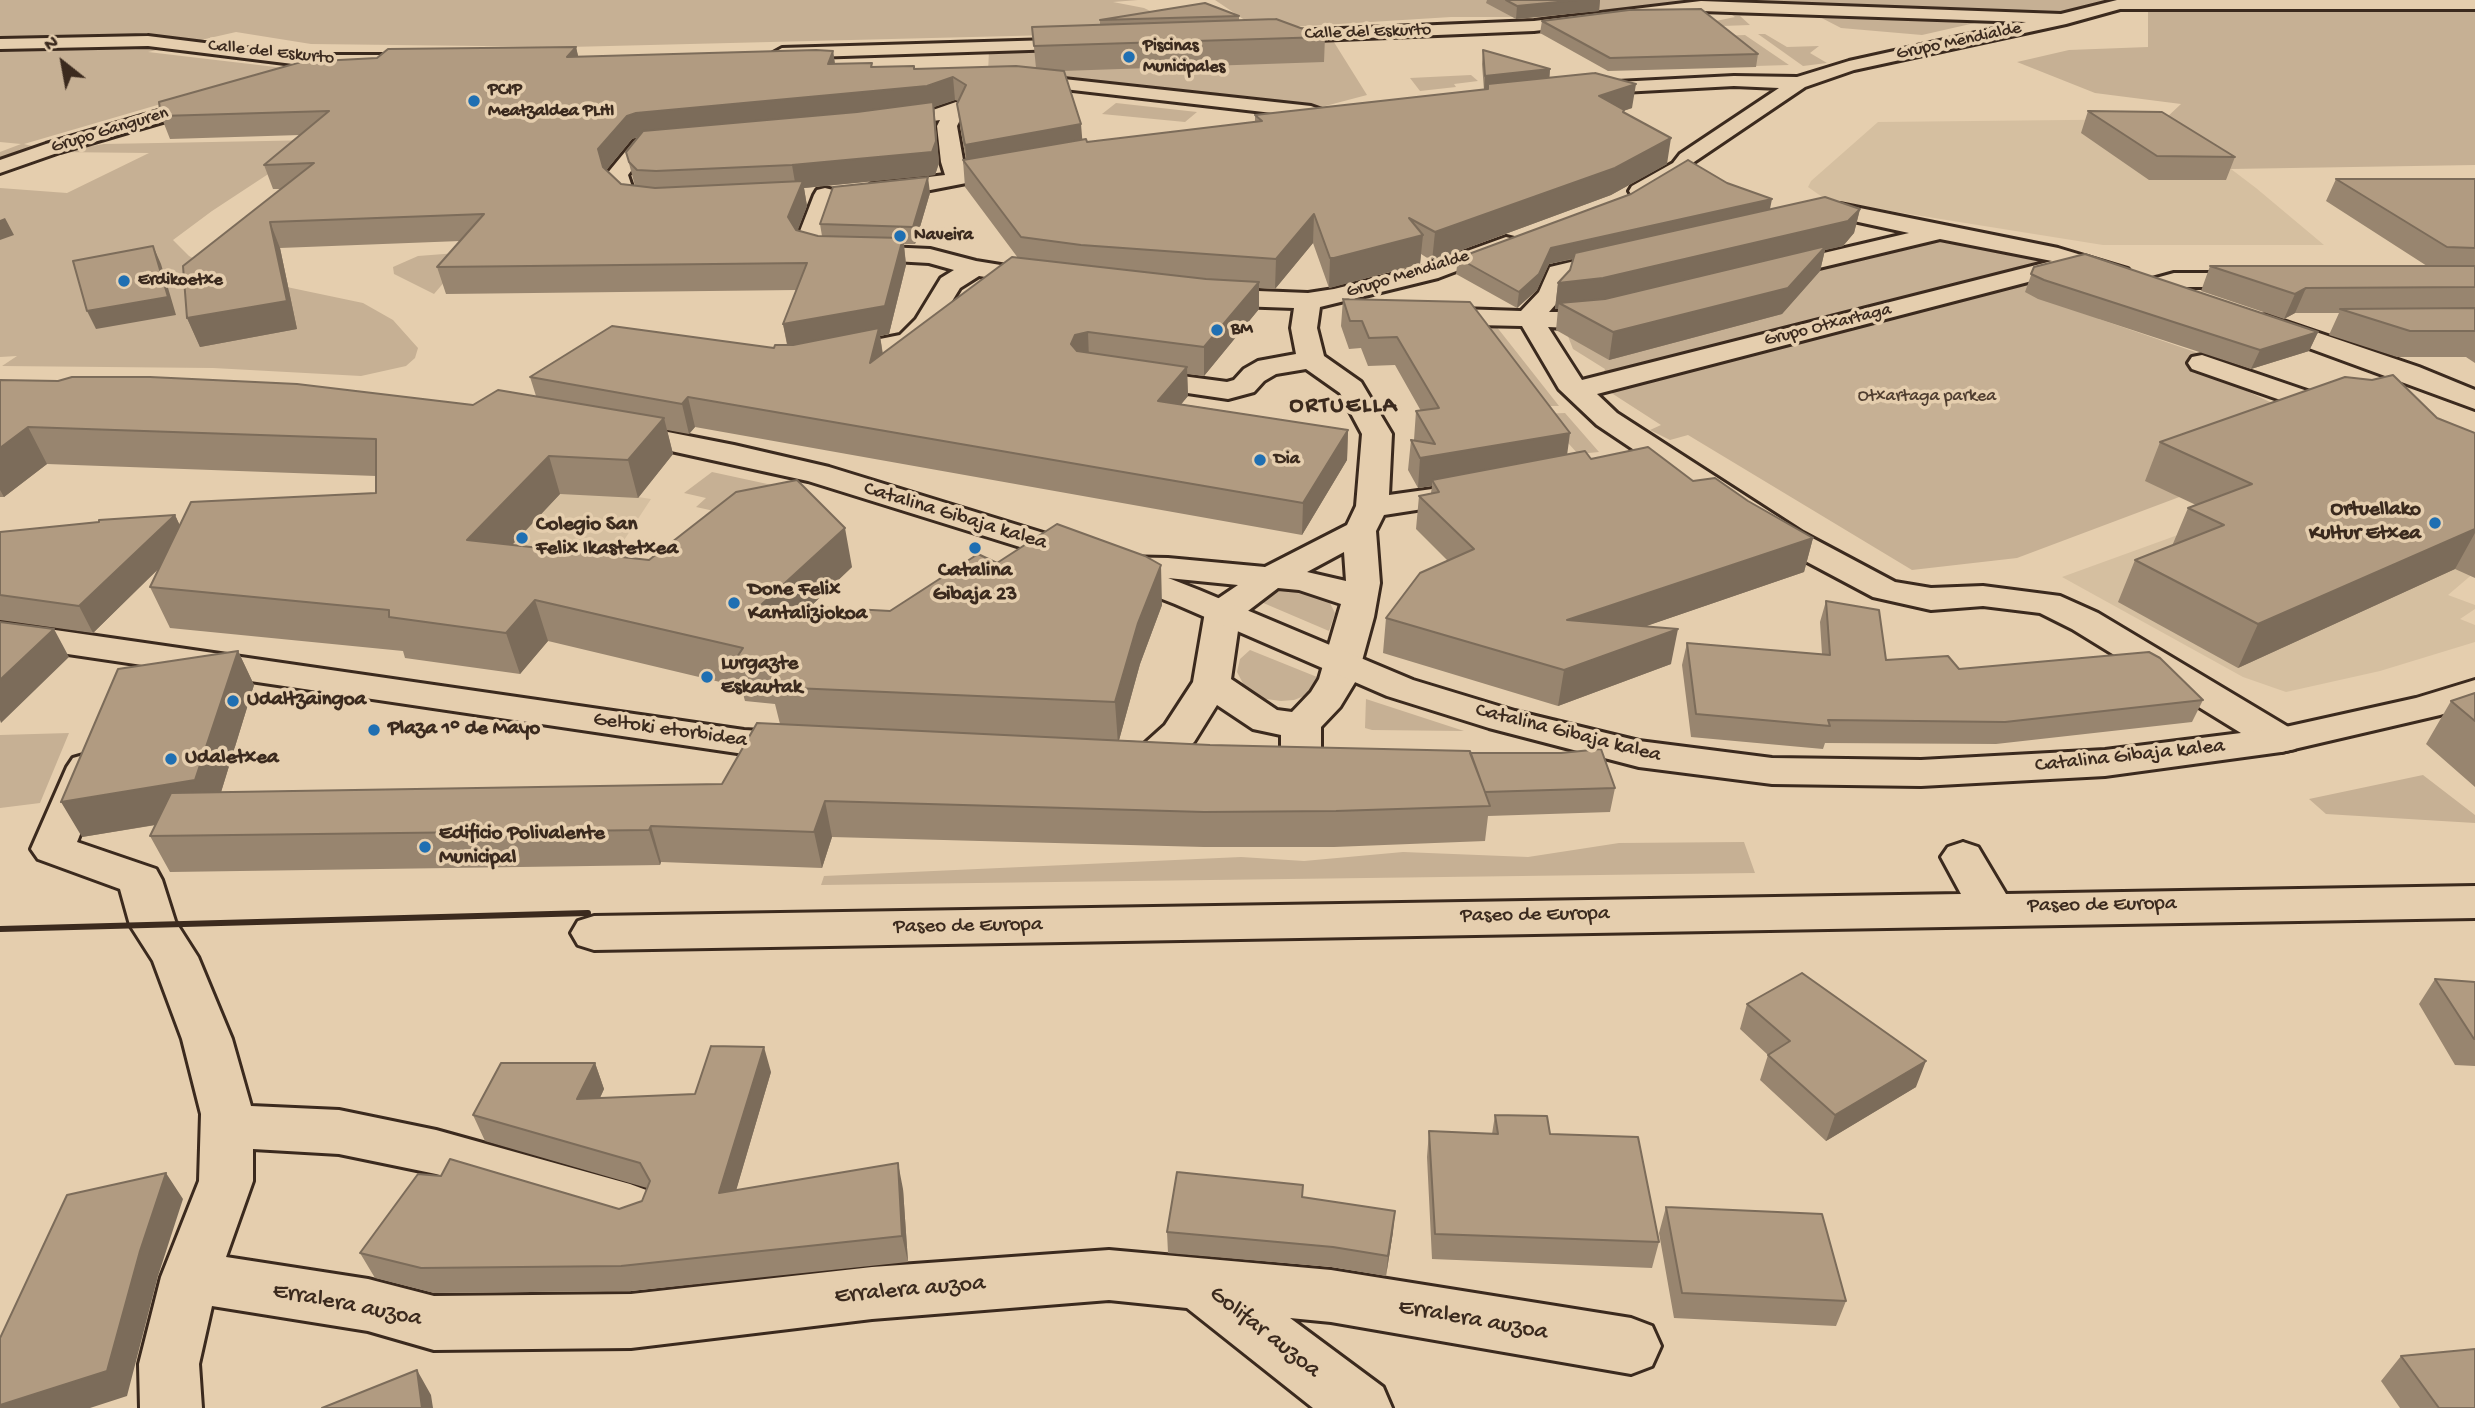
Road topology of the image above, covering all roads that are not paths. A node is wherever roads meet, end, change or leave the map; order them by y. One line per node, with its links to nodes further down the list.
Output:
1 (2123, 2): 2 (street, Grupo Mendialde); 3 (street, Grupo Mendialde)
2 (2475, 4)
3 (2066, 19): 4 (street, Calle del Eskurto); 12 (street, Grupo Mendialde)
4 (1256, 38)
5 (1108, 43): 7 (street)
6 (0, 44): 8 (street, Calle del Eskurto)
7 (766, 59)
8 (342, 60): 9 (street, Calle del Eskurto); 11 (street)
9 (398, 60)
10 (998, 77): 16 (street)
11 (291, 78)
12 (1799, 83): 13 (street, Grupo Mendialde); 23 (street, Grupo Mendialde)
13 (1562, 91)
14 (228, 96): 21 (street, Grupo Ganguren)
15 (1346, 114): 16 (street)
16 (1321, 117): 18 (street)
17 (860, 125): 22 (street)
18 (1254, 125)
19 (686, 140): 24 (street)
20 (1037, 165): 22 (street)
21 (0, 167)
22 (957, 179): 30 (street)
23 (1620, 202)
24 (687, 204)
25 (1789, 219): 26 (street)
26 (1940, 232): 29 (street); 31 (street)
27 (1521, 238): 37 (street, Grupo Mendialde)
28 (1649, 251): 41 (street)
29 (2079, 261): 34 (street); 48 (street, Grupo Otxartaga)
30 (975, 268): 33 (street); 43 (street)
31 (1749, 278)
32 (2282, 280): 34 (street)
33 (1070, 282)
34 (2154, 286): 36 (street)
35 (1182, 294): 37 (street, Grupo Mendialde)
36 (2211, 304)
37 (1306, 307): 39 (street, Grupo Mendialde); 44 (street)
38 (1627, 309): 41 (street)
39 (1359, 316)
40 (1408, 316): 41 (street, Grupo Mendialde)
41 (1529, 317): 48 (street)
42 (2347, 323): 49 (street)
43 (810, 360)
44 (1311, 360): 47 (street); 55 (street)
45 (2202, 363): 49 (street)
46 (2475, 372): 49 (street)
47 (1114, 374)
48 (1578, 390): 52 (street)
49 (2391, 390): 50 (street)
50 (2475, 400)
51 (595, 427): 56 (street, Catalina Gibaja kalea)
52 (1659, 454): 53 (street); 65 (street)
53 (1617, 464)
54 (1492, 489): 55 (street)
55 (1366, 519): 57 (street); 58 (street)
56 (1116, 567): 57 (street); 59 (street, Catalina Gibaja kalea)
57 (1271, 577): 58 (street); 59 (street)
58 (1358, 598): 62 (street)
59 (1223, 612): 62 (street, Catalina Gibaja kalea); 63 (street)
60 (0, 633): 61 (street, Geltoki etorbidea)
61 (150, 654): 66 (street, Geltoki etorbidea); 78 (street)
62 (1344, 663): 67 (street); 68 (street, Catalina Gibaja kalea)
63 (1212, 682): 67 (street); 70 (street)
64 (2475, 691): 65 (street, Catalina Gibaja kalea)
65 (2281, 740): 68 (street, Catalina Gibaja kalea)
66 (826, 746)
67 (1314, 749): 73 (street)
68 (1639, 754): 72 (street)
69 (1109, 760): 70 (street)
70 (1149, 761): 71 (street)
71 (1205, 761)
72 (1518, 761)
73 (1260, 762)
74 (1963, 857): 76 (street)
75 (2475, 902): 76 (street, Paseo de Europa)
76 (1991, 908): 77 (street, Paseo de Europa)
77 (594, 933)
78 (227, 1126): 79 (street); 80 (street)
79 (630, 1208)
80 (190, 1277): 81 (street, Erralera auzoa); 83 (street)
81 (1200, 1284): 82 (street, Erralera auzoa); 84 (street, Golifar auzoa)
82 (1630, 1346)
83 (171, 1408)
84 (1361, 1408)

